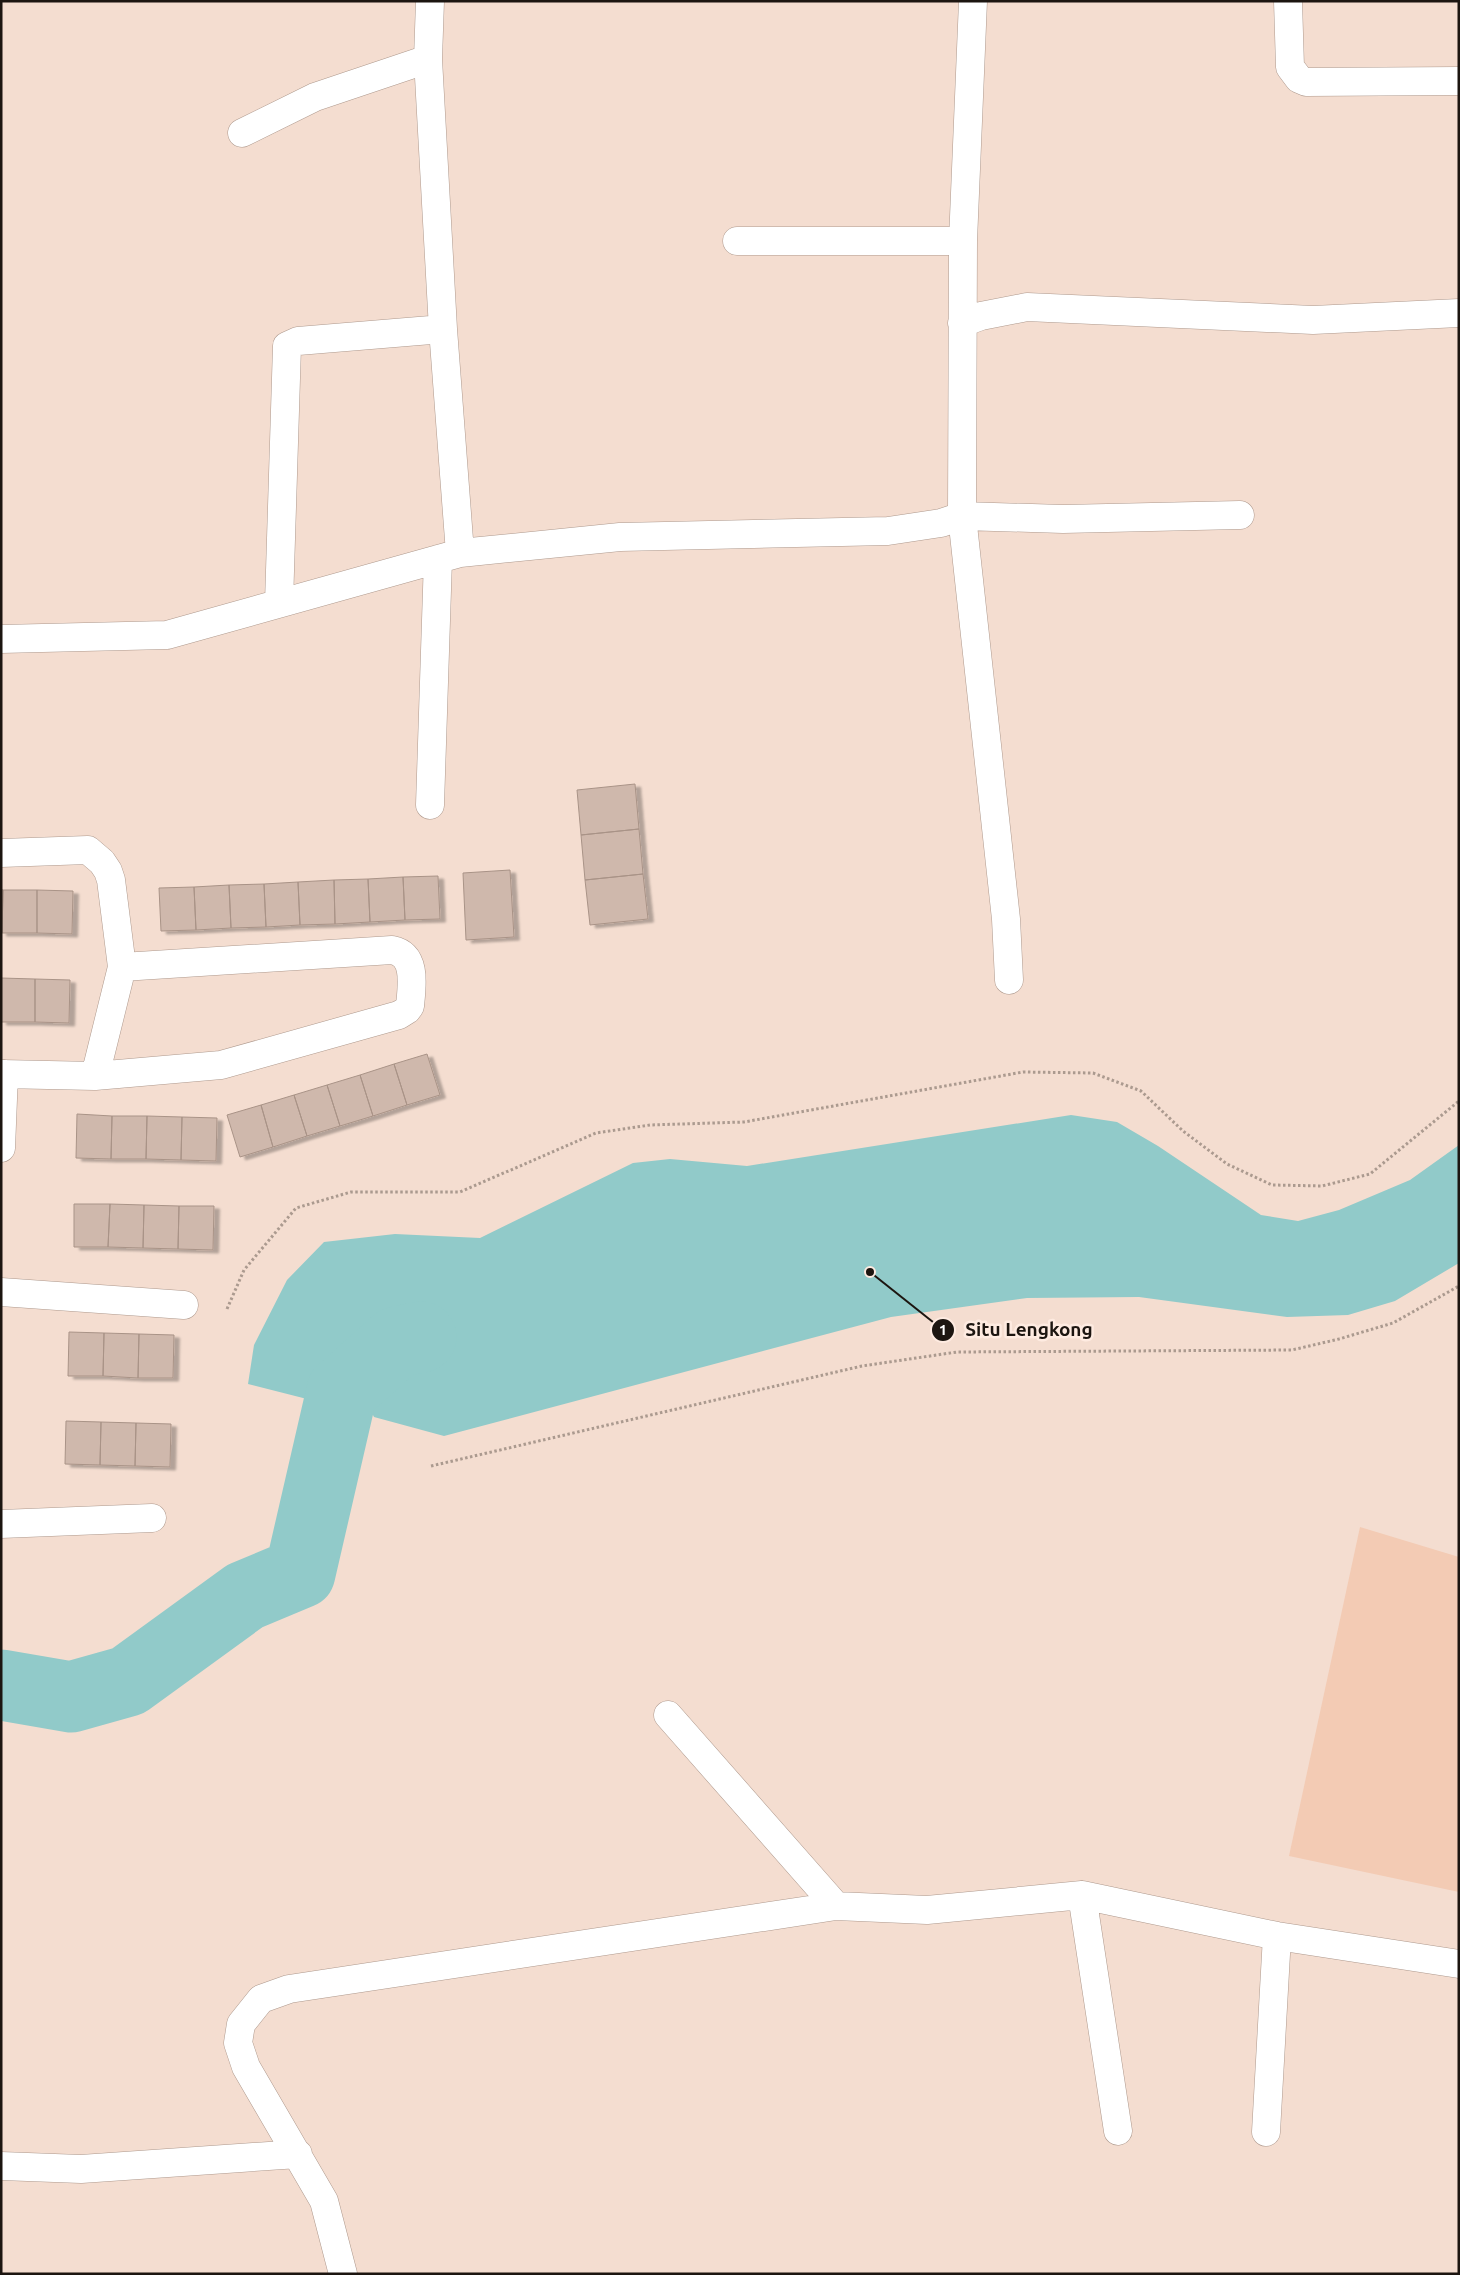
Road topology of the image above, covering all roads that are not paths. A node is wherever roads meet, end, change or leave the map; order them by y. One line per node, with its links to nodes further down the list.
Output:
1 (430, 1): 4 (street)
2 (973, 1): 8 (street)
3 (1288, 1): 5 (street)
4 (428, 59): 6 (street); 11 (street)
5 (1459, 81)
6 (242, 133)
7 (737, 241): 8 (street)
8 (963, 241): 10 (street)
9 (1459, 313): 10 (street)
10 (962, 323): 13 (street)
11 (443, 329): 14 (street); 15 (street)
12 (1240, 515): 13 (street)
13 (962, 516): 14 (street); 20 (street)
14 (449, 556): 15 (street); 17 (street)
15 (279, 603): 16 (street)
16 (1, 639)
17 (430, 805)
18 (1, 853): 19 (street)
19 (122, 967): 22 (street); 22 (street)
20 (1009, 980)
21 (2, 1074): 22 (street); 23 (street)
22 (95, 1076)
23 (1, 1148)
24 (1, 1292): 25 (street)
25 (184, 1305)
26 (152, 1518): 27 (street)
27 (1, 1524)
28 (668, 1715): 30 (street)
29 (1082, 1895): 30 (street); 31 (street); 33 (street)
30 (836, 1906): 35 (street)
31 (1277, 1936): 32 (street); 34 (street)
32 (1459, 1964)
33 (1118, 2131)
34 (1266, 2132)
35 (298, 2154): 36 (street); 37 (street)
36 (1, 2166)
37 (343, 2274)

